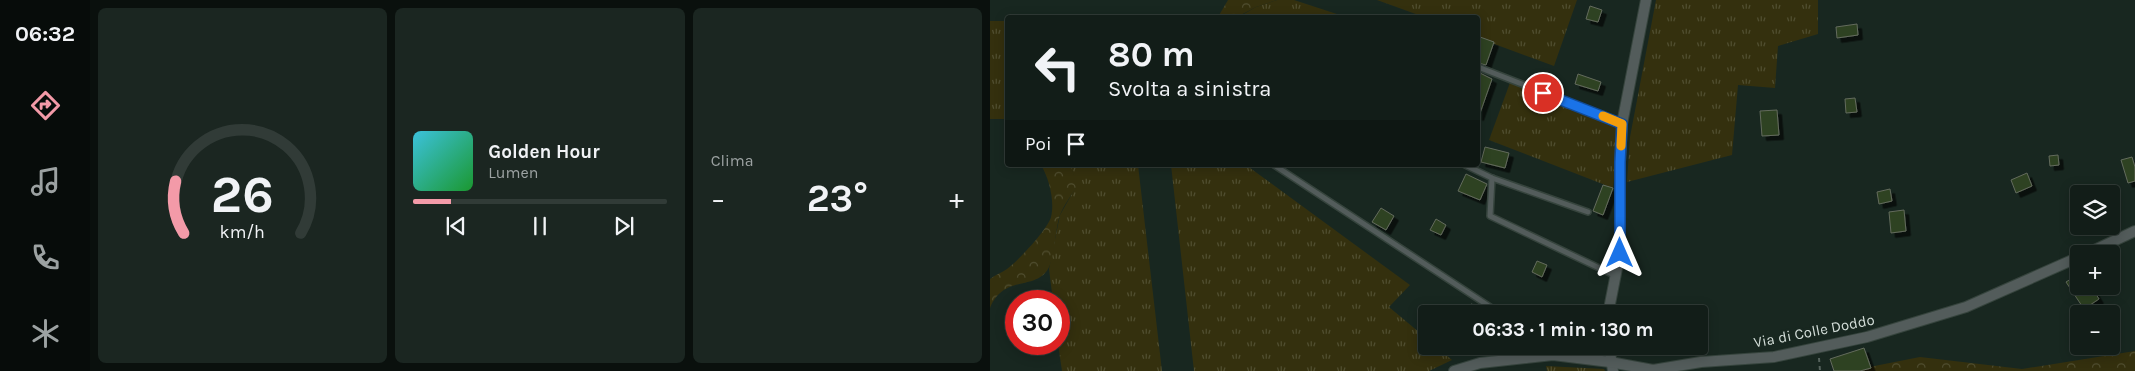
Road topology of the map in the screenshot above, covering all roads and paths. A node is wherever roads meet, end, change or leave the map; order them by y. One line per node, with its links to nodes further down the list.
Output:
1 (1646, 0): 3 (street)
2 (1480, 69): 3 (lane)
3 (1622, 124): 11 (street)
4 (1277, 167): 12 (lane)
5 (1469, 167): 6 (lane)
6 (1492, 178): 7 (lane); 11 (lane)
7 (1588, 212)
8 (2135, 230): 9 (street)
9 (2104, 245)
10 (2070, 261): 14 (street, Via di Colle Doddo)
11 (1617, 276): 13 (street)
12 (1487, 305)
13 (1610, 305)
14 (1819, 348): 15 (street, Via di Colle Doddo); 17 (path)
15 (1612, 366): 16 (street, Via di Colle Doddo)
16 (1454, 371)
17 (1820, 371)

